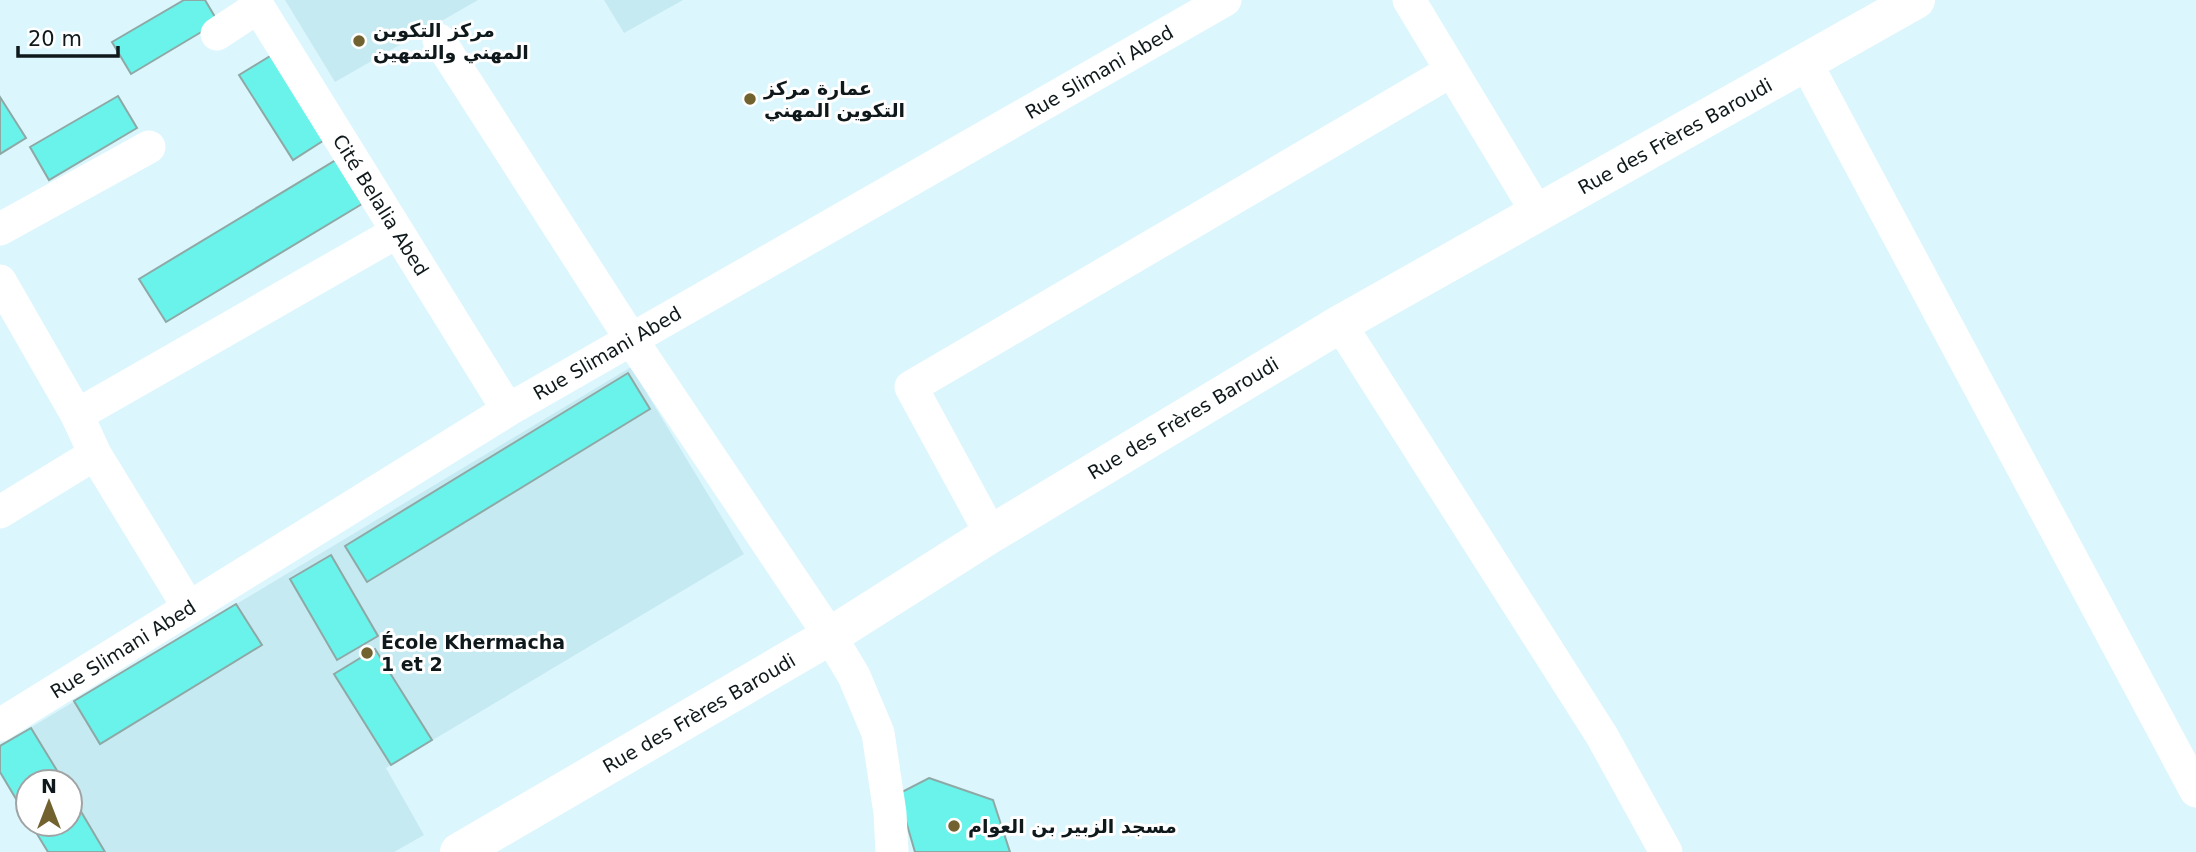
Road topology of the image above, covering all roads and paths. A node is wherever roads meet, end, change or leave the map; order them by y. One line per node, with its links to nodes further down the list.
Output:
1 (1225, 0): 16 (street, Rue Slimani Abed)
2 (1409, 0): 9 (street)
3 (1916, 0): 5 (street, Rue des Frères Baroudi)
4 (256, 4): 6 (street); 13 (street, Cité Belalia Abed)
5 (1878, 10): 8 (street, Rue des Frères Baroudi)
6 (217, 34)
7 (439, 40): 16 (street)
8 (1806, 63): 11 (street, Rue des Frères Baroudi); 25 (street)
9 (1451, 71): 11 (street); 21 (street)
10 (149, 148): 12 (street)
11 (1536, 212): 15 (street, Rue des Frères Baroudi)
12 (0, 229)
13 (397, 232): 17 (street, Cité Belalia Abed); 18 (street)
14 (4, 299): 18 (street)
15 (1340, 324): 21 (street, Rue des Frères Baroudi); 28 (street)
16 (631, 339): 17 (street, Rue Slimani Abed); 23 (street)
17 (508, 410): 22 (street, Rue Slimani Abed)
18 (77, 415): 19 (street)
19 (95, 454): 20 (street); 22 (street)
20 (0, 512)
21 (991, 534): 23 (street, Rue des Frères Baroudi)
22 (189, 608): 24 (street, Rue Slimani Abed)
23 (830, 636): 26 (street, Rue des Frères Baroudi); 27 (street)
24 (0, 725)
25 (2196, 791)
26 (459, 852)
27 (892, 852)
28 (1666, 852)

